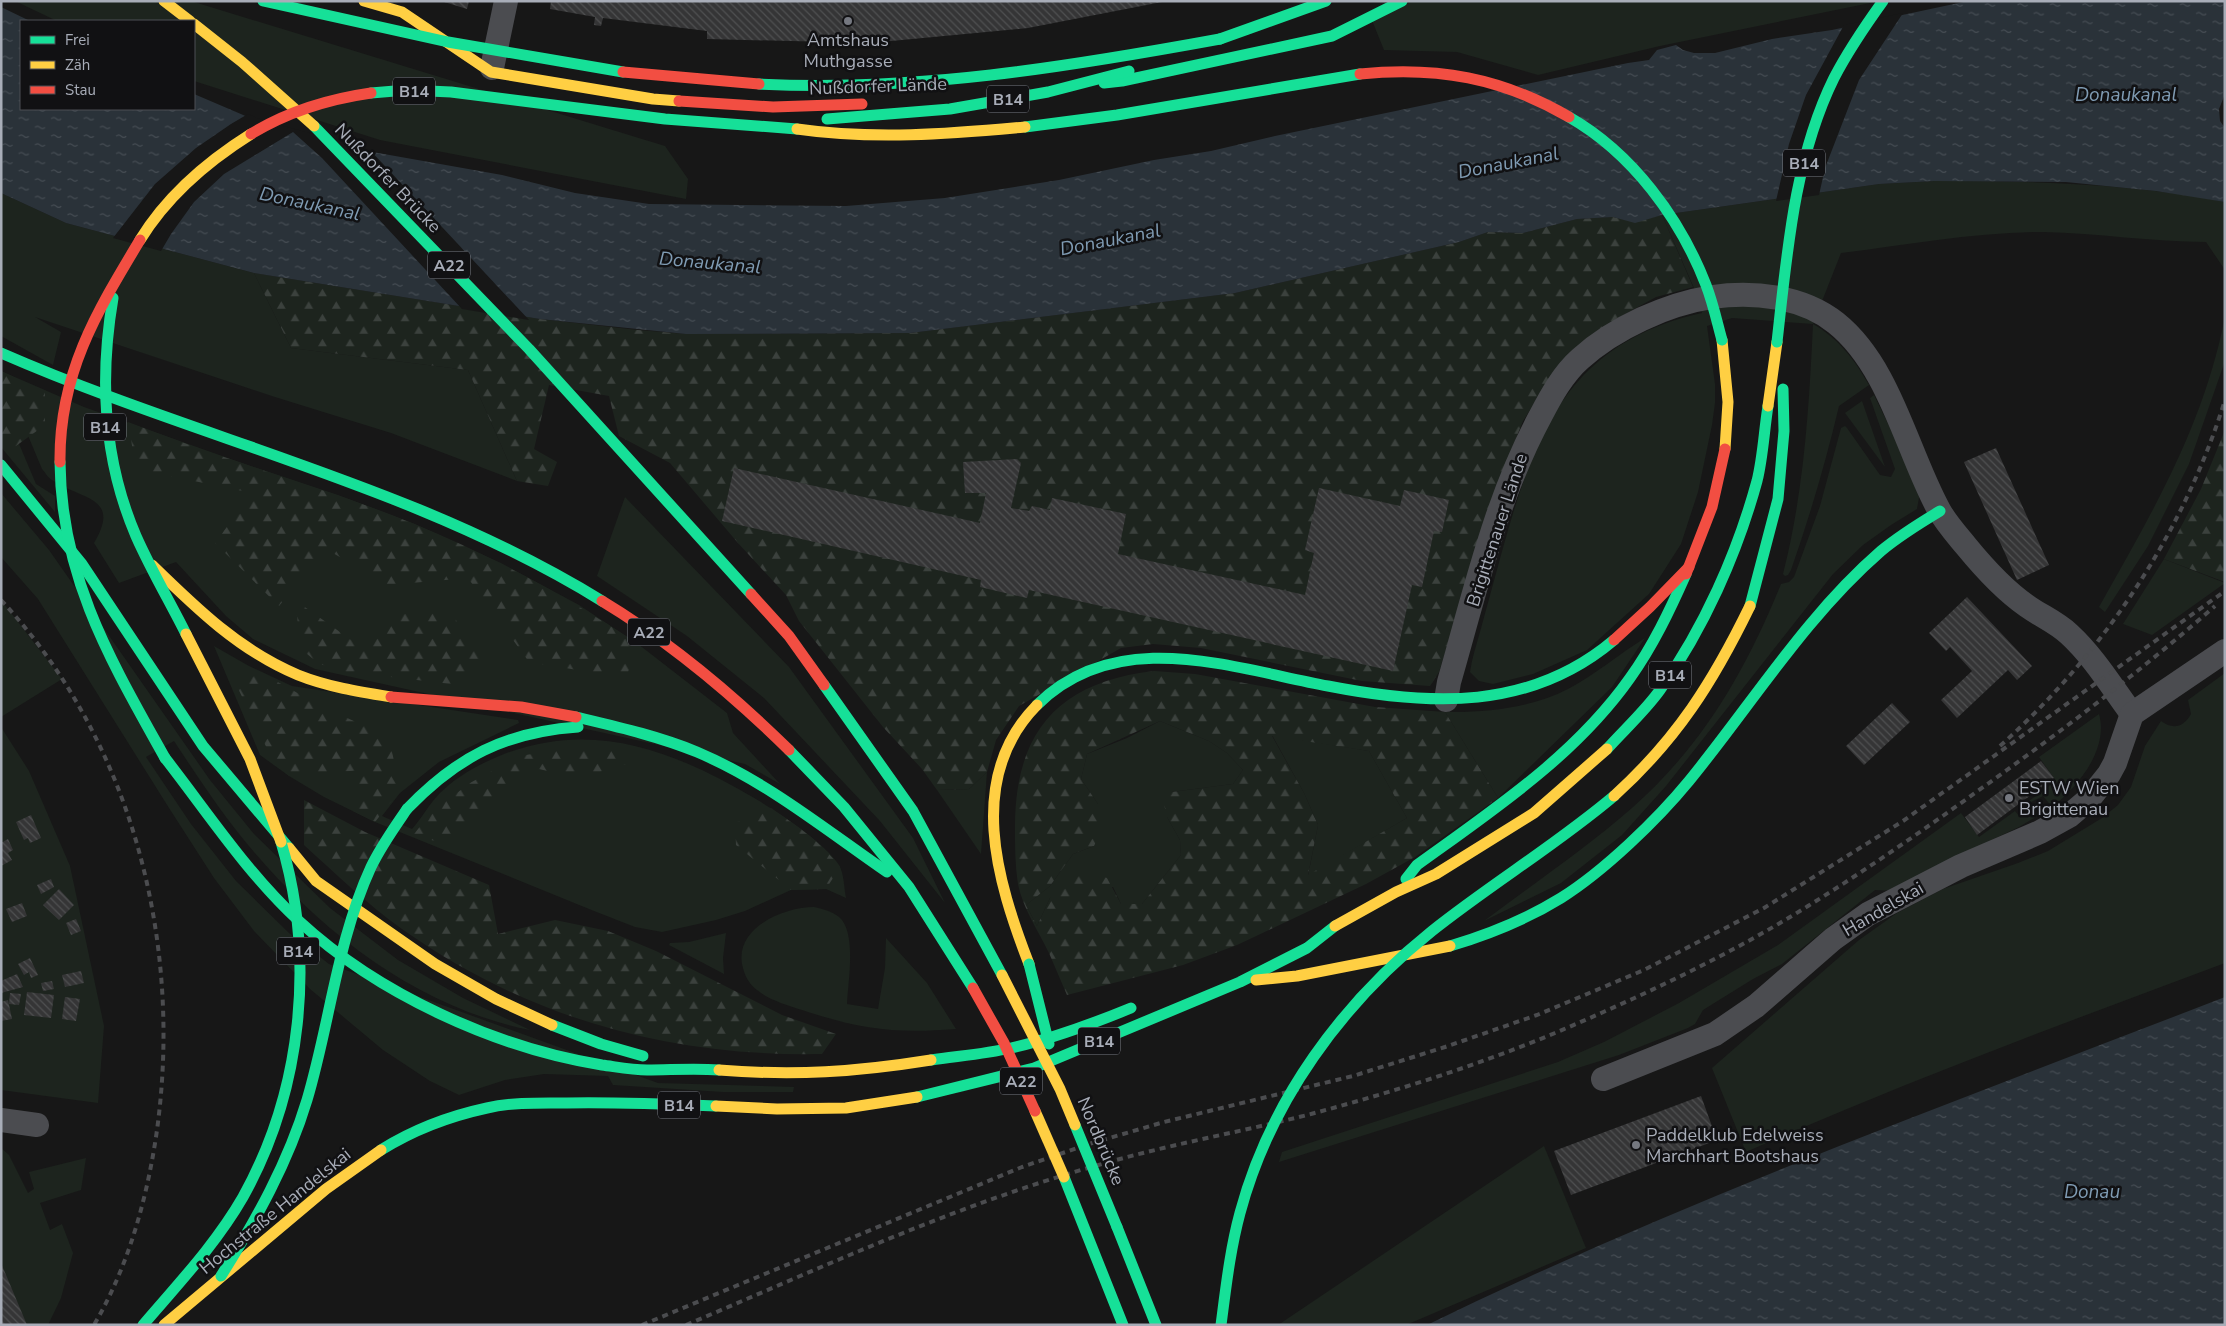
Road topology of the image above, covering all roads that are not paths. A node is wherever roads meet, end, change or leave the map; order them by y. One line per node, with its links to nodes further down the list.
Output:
1 (164, 1): 8 (main road)
2 (263, 1): 10 (main road, bridge)
3 (364, 1): 11 (main road, Nußdorfer Lände)
4 (506, 1): 11 (street)
5 (1326, 1): 10 (main road, B14)
6 (1402, 1): 11 (main road, Nußdorfer Lände)
7 (1883, 1): 14 (main road, B14, bridge)
8 (189, 20)
9 (195, 25): 28 (main road, Nußdorfer Brücke / A22)
10 (1220, 39): 12 (main road, B14, bridge)
11 (491, 72)
12 (789, 127): 13 (main road, B14, bridge); 19 (main road, bridge)
13 (116, 284): 18 (main road, B14, bridge); 31 (main road, bridge)
14 (1777, 342): 25 (main road, B14); 41 (main road, bridge)
15 (1, 353): 24 (main road, A22)
16 (1, 465): 31 (main road)
17 (1940, 511): 21 (street, Brigittenauer Lände); 22 (street); 29 (main road)
18 (150, 563): 23 (main road); 37 (main road, B14, bridge)
19 (1689, 567): 21 (main road); 25 (main road)
20 (2225, 651): 22 (street)
21 (1446, 700): 33 (main road, bridge)
22 (2132, 714): 32 (street, Handelskai)
23 (614, 727): 24 (main road); 36 (main road, bridge)
24 (910, 888): 39 (main road, A22, bridge)
25 (1396, 892): 26 (main road, B14)
26 (1334, 927): 27 (main road); 29 (main road, B14)
27 (1291, 943)
28 (1002, 975): 33 (main road, Nordbrücke / A22, bridge)
29 (1240, 982): 36 (main road, Hochstraße Handelskai / B14)
30 (1144, 1003): 31 (main road)
31 (693, 1068)
32 (1603, 1079)
33 (1060, 1089): 40 (main road, Nordbrücke / A22, bridge)
34 (1, 1120): 35 (street)
35 (36, 1125)
36 (221, 1276): 38 (main road, Hochstraße Handelskai / B14)
37 (142, 1325)
38 (164, 1325)
39 (1123, 1325)
40 (1156, 1325)
41 (1221, 1325)

